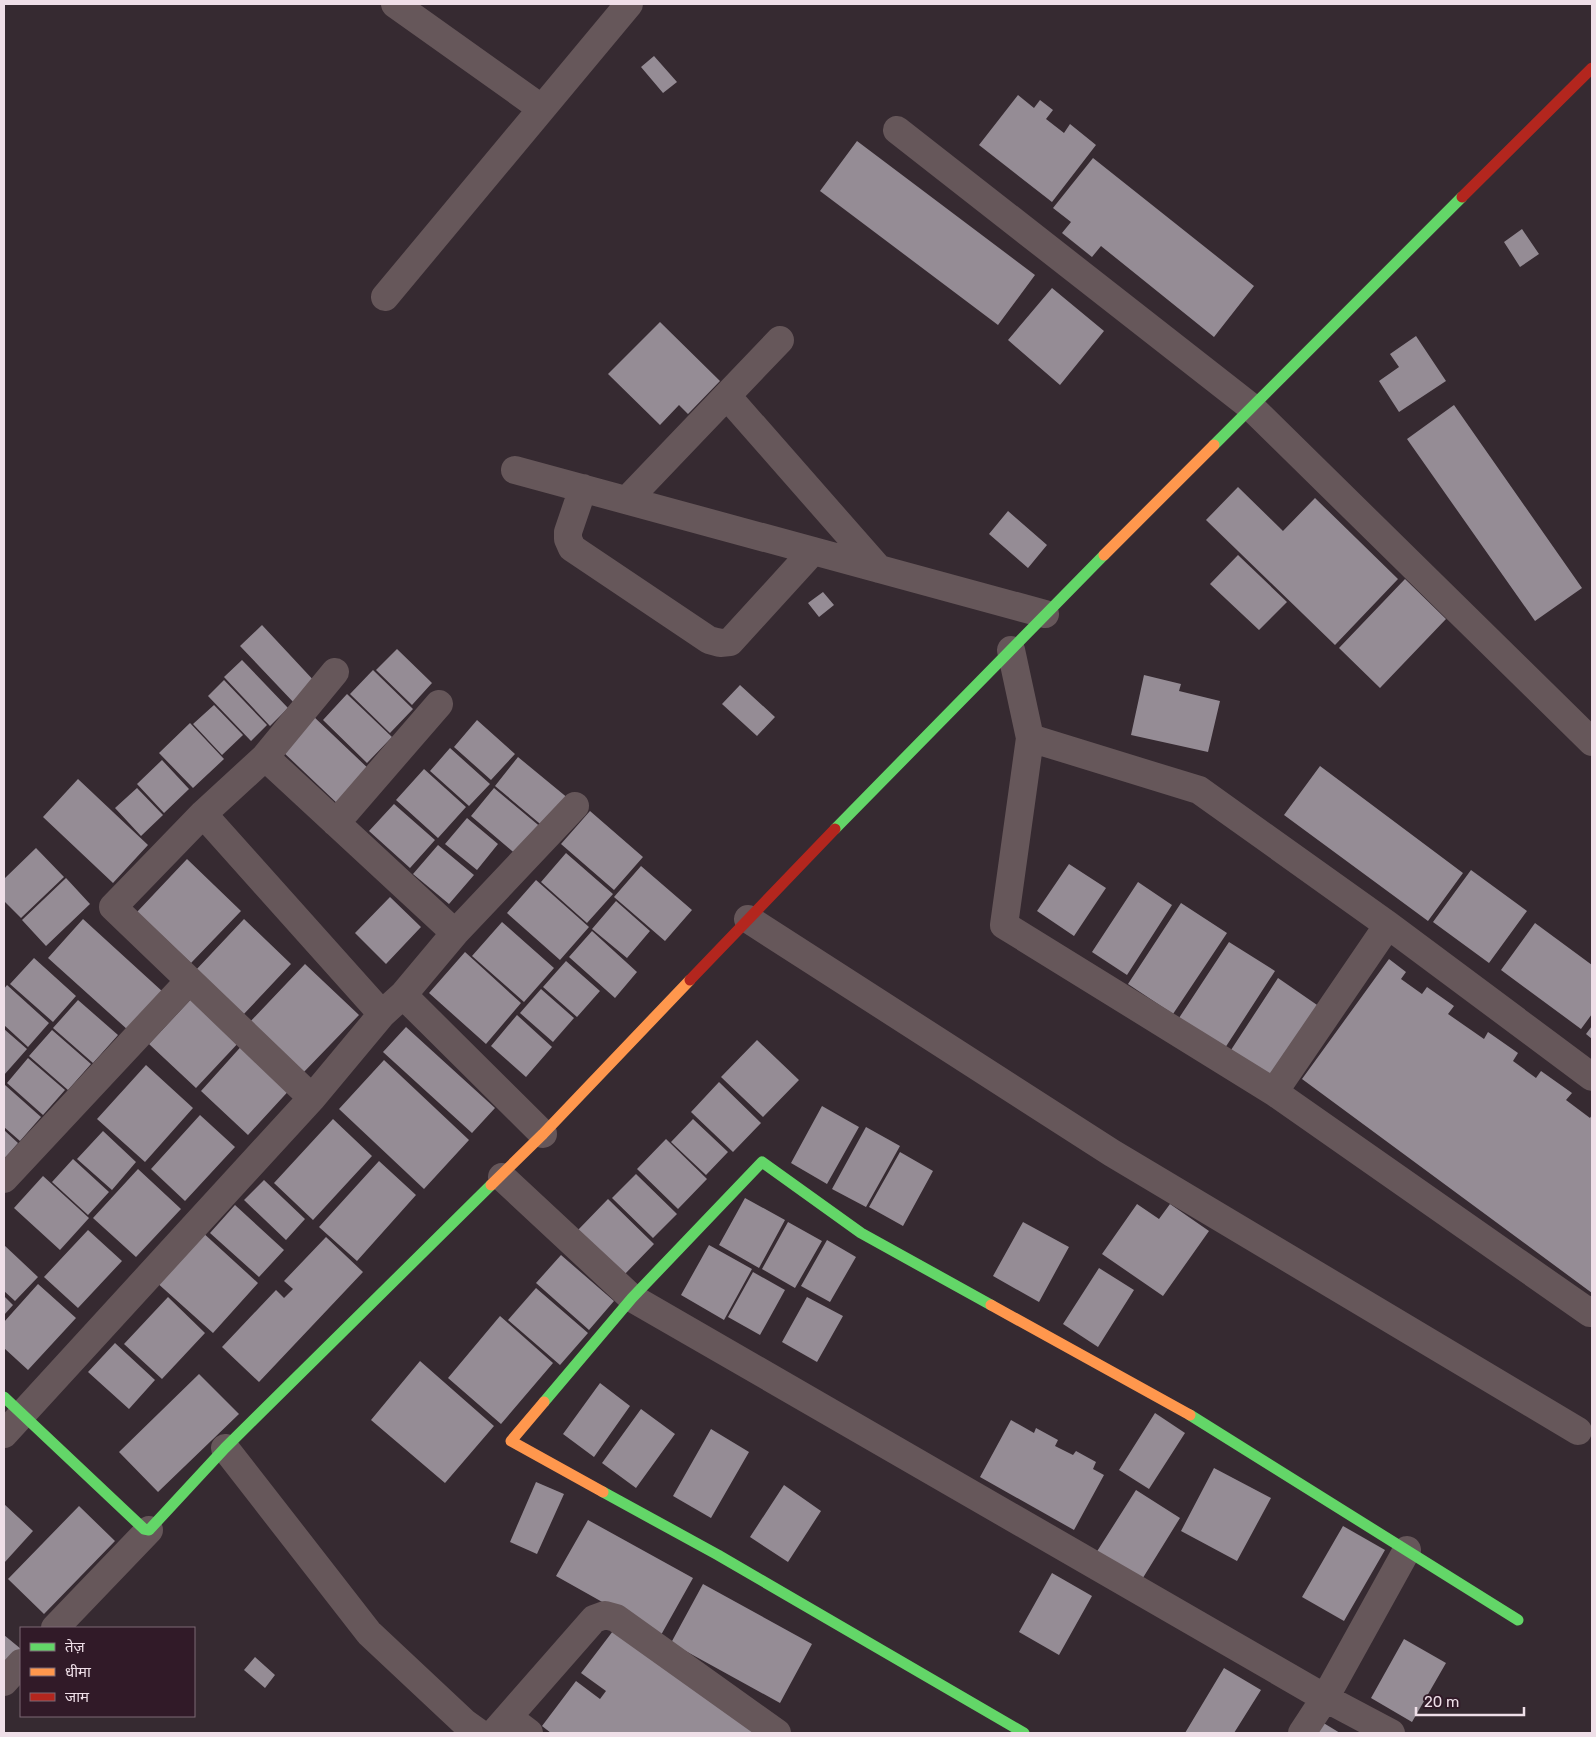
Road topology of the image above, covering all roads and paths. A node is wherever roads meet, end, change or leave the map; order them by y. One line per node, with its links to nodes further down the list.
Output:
1 (395, 4): 4 (street)
2 (629, 4): 4 (street)
3 (1592, 68): 9 (street)
4 (541, 108): 6 (street)
5 (897, 130): 9 (street)
6 (385, 297)
7 (780, 340): 8 (street)
8 (727, 396): 12 (street); 14 (street)
9 (1251, 407): 15 (street); 20 (street)
10 (515, 470): 11 (street)
11 (583, 488): 12 (street); 13 (street)
12 (626, 500): 13 (street)
13 (813, 551): 14 (street)
14 (879, 569): 15 (street)
15 (1045, 614): 16 (street)
16 (1011, 650): 19 (street); 25 (street)
17 (335, 672): 21 (street)
18 (439, 704): 24 (street)
19 (1030, 738): 26 (street); 32 (street)
20 (1592, 742)
21 (265, 758): 23 (street); 24 (street)
22 (575, 806): 27 (street)
23 (203, 814): 28 (street); 30 (street)
24 (336, 823): 27 (street)
25 (748, 919): 34 (street); 40 (street)
26 (1388, 925): 31 (street); 32 (street)
27 (456, 933): 29 (street)
28 (189, 981): 33 (street); 36 (street)
29 (403, 995): 30 (street); 34 (street)
30 (382, 1014): 33 (street)
31 (1592, 1077)
32 (1274, 1092): 38 (street)
33 (312, 1098): 39 (street)
34 (543, 1134): 35 (street)
35 (502, 1176): 37 (street); 42 (street)
36 (4, 1179)
37 (632, 1298): 44 (street); 49 (street); 54 (street)
38 (1592, 1310)
39 (13, 1406): 41 (street); 43 (street)
40 (1578, 1430)
41 (4, 1434)
42 (225, 1448): 43 (street); 51 (street)
43 (149, 1530): 46 (street)
44 (1407, 1550): 45 (street); 49 (street)
45 (1518, 1620)
46 (56, 1627)
47 (20, 1664): 48 (street)
48 (4, 1682)
49 (1325, 1698): 55 (street); 56 (street)
50 (501, 1725): 52 (street); 53 (street)
51 (479, 1733)
52 (529, 1733)
53 (777, 1733)
54 (1024, 1733)
55 (1302, 1733)
56 (1391, 1733)

